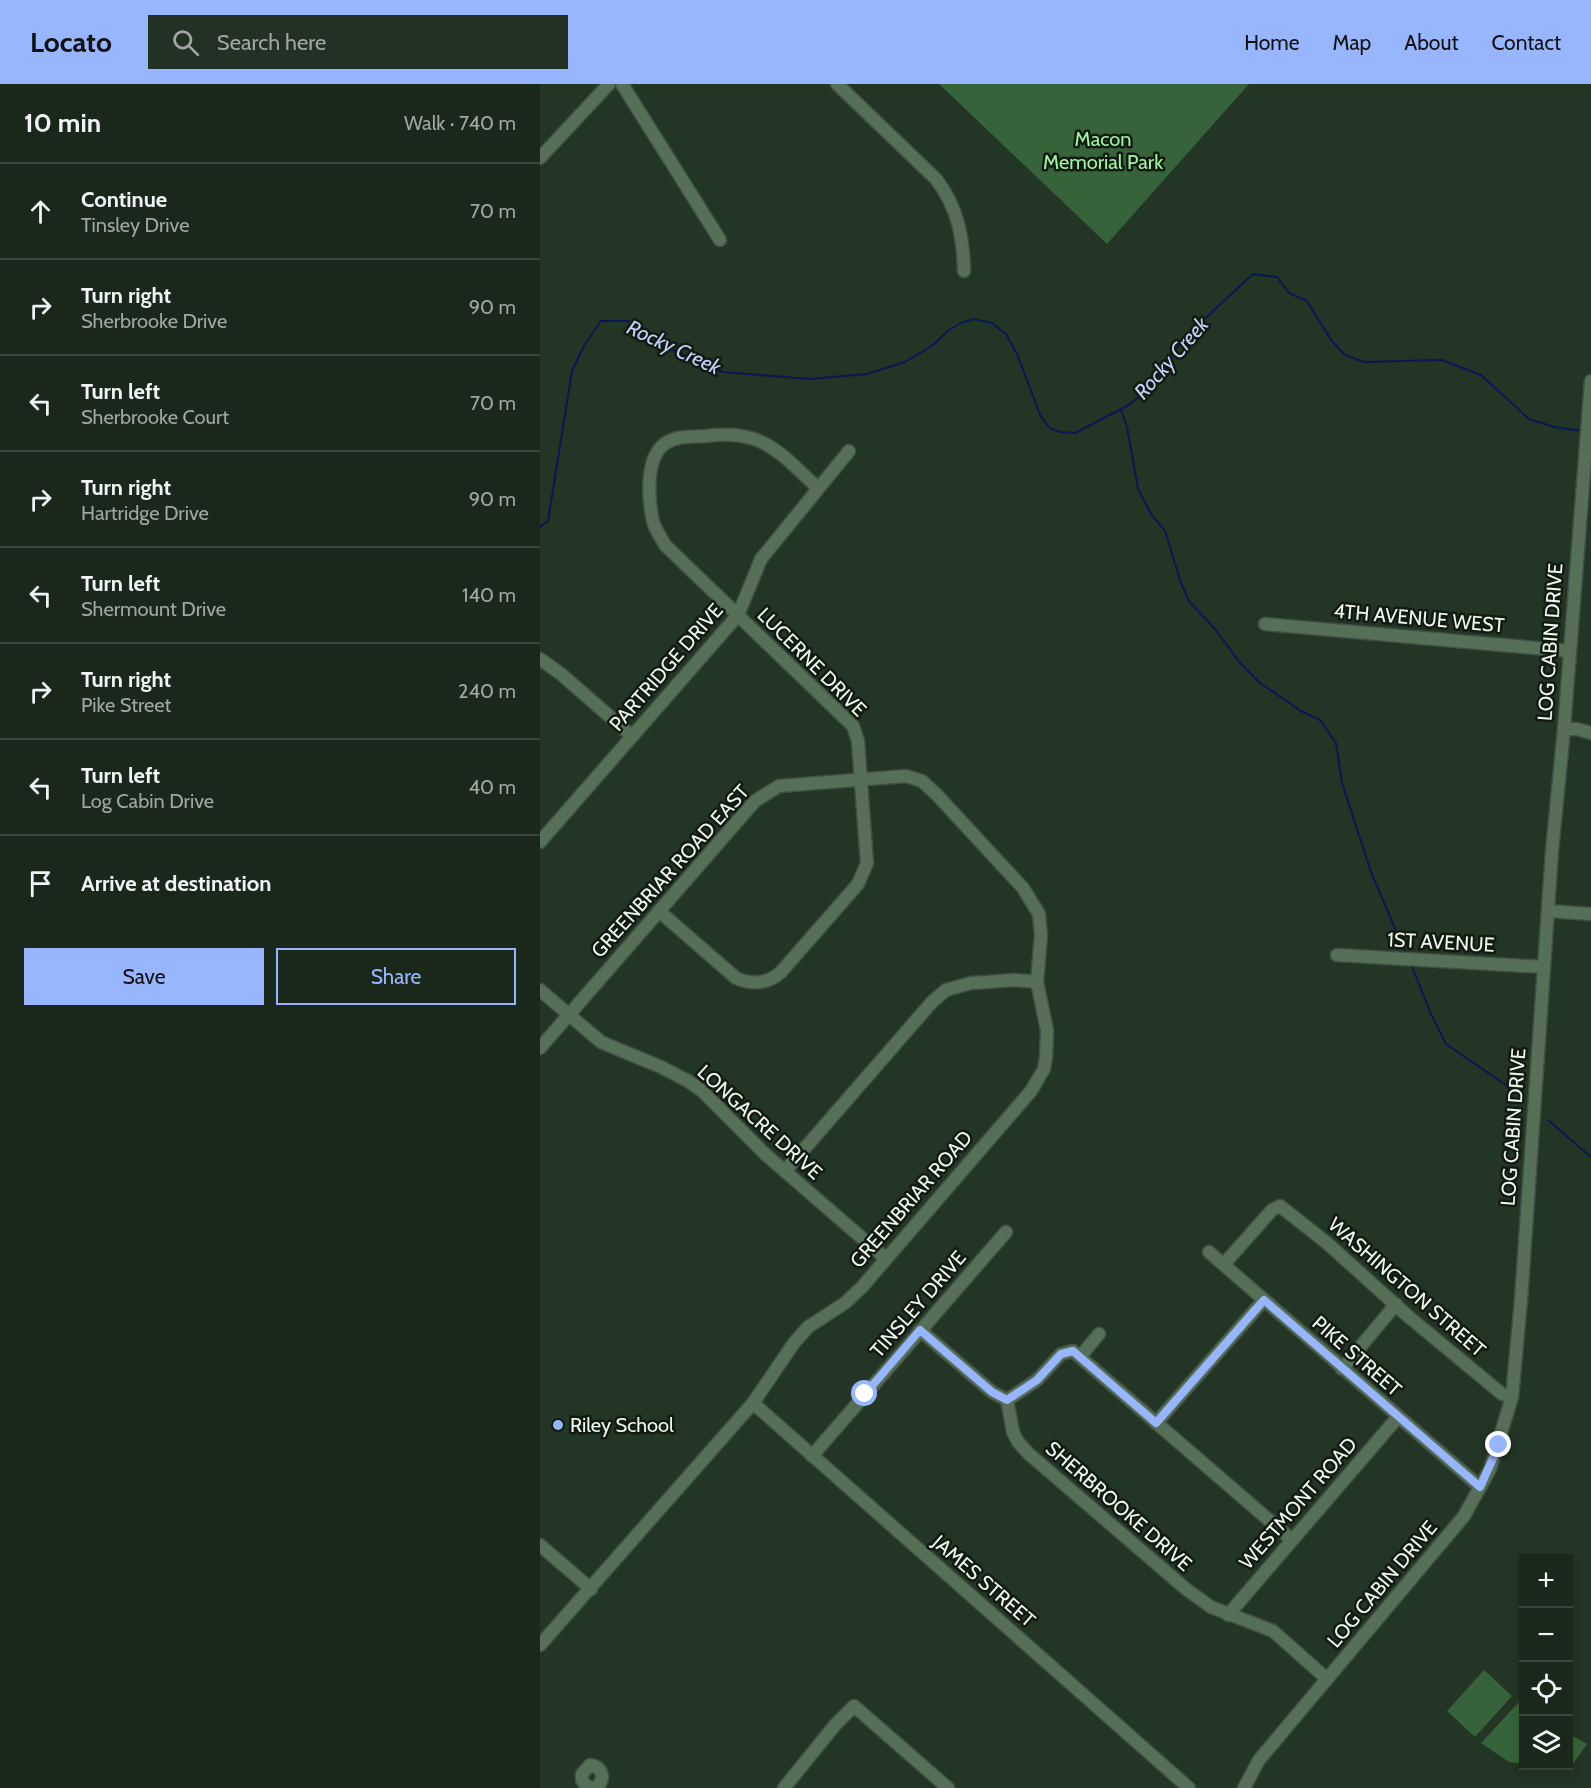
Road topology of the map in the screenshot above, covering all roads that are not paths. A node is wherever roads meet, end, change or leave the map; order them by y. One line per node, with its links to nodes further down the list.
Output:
1 (609, 84): 4 (street)
2 (622, 84): 5 (street)
3 (837, 84): 6 (street)
4 (540, 158)
5 (720, 240)
6 (964, 271)
7 (1591, 381): 8 (street, LOG CABIN DRIVE)
8 (1590, 395): 11 (street, LOG CABIN DRIVE)
9 (849, 451): 10 (street, PARTRIDGE DRIVE)
10 (818, 488): 12 (street, PARTRIDGE DRIVE); 12 (street, LUCERNE DRIVE)
11 (1586, 504): 14 (street, LOG CABIN DRIVE)
12 (738, 615): 18 (street, PARTRIDGE DRIVE); 19 (street, LUCERNE DRIVE)
13 (1265, 624): 14 (street, 4TH AVENUE WEST)
14 (1570, 651): 16 (street, LOG CABIN DRIVE)
15 (540, 659): 18 (street)
16 (1563, 729): 17 (street); 21 (street, LOG CABIN DRIVE)
17 (1591, 733)
18 (632, 736): 20 (street, PARTRIDGE DRIVE)
19 (860, 779): 22 (street, GREENBRIAR ROAD EAST); 22 (street, LUCERNE DRIVE); 26 (street, GREENBRIAR ROAD)
20 (540, 842)
21 (1548, 910): 23 (street); 25 (street, LOG CABIN DRIVE)
22 (659, 911): 28 (street, GREENBRIAR ROAD EAST)
23 (1591, 914)
24 (1337, 955): 25 (street, 1ST AVENUE)
25 (1544, 967): 41 (street, LOG CABIN DRIVE)
26 (1037, 982): 30 (street); 33 (street, GREENBRIAR ROAD)
27 (540, 990): 28 (street, LONGACRE DRIVE)
28 (568, 1015): 29 (street, GREENBRIAR ROAD EAST); 30 (street, LONGACRE DRIVE)
29 (540, 1048)
30 (785, 1171): 33 (street, LONGACRE DRIVE)
31 (1006, 1232): 37 (street, TINSLEY DRIVE)
32 (1209, 1252): 34 (street, PIKE STREET)
33 (885, 1258): 43 (street, GREENBRIAR ROAD)
34 (1224, 1264): 35 (street, PIKE STREET); 36 (street, WASHINGTON STREET)
35 (1264, 1300): 40 (street, PIKE STREET); 45 (street)
36 (1396, 1304): 40 (street); 41 (street, WASHINGTON STREET)
37 (920, 1330): 42 (street); 46 (street, TINSLEY DRIVE)
38 (1099, 1334): 39 (street)
39 (1080, 1357): 42 (street); 45 (street)
40 (1342, 1369): 44 (street, PIKE STREET)
41 (1512, 1397): 47 (street, LOG CABIN DRIVE)
42 (1007, 1400): 51 (street, SHERBROOKE DRIVE)
43 (753, 1403): 46 (street, JAMES STREET); 50 (street, GREENBRIAR ROAD)
44 (1398, 1417): 47 (street, PIKE STREET); 48 (street, WESTMONT ROAD)
45 (1156, 1423): 48 (street)
46 (812, 1456): 56 (street, JAMES STREET)
47 (1480, 1487): 53 (street, LOG CABIN DRIVE)
48 (1292, 1540): 51 (street, WESTMONT ROAD)
49 (540, 1545): 50 (street)
50 (591, 1588): 52 (street, GREENBRIAR ROAD)
51 (1228, 1615): 53 (street, SHERBROOKE DRIVE)
52 (540, 1645)
53 (1327, 1679): 57 (street, LOG CABIN DRIVE)
54 (784, 1788): 55 (street)
55 (948, 1788)
56 (1189, 1788)
57 (1244, 1788)

